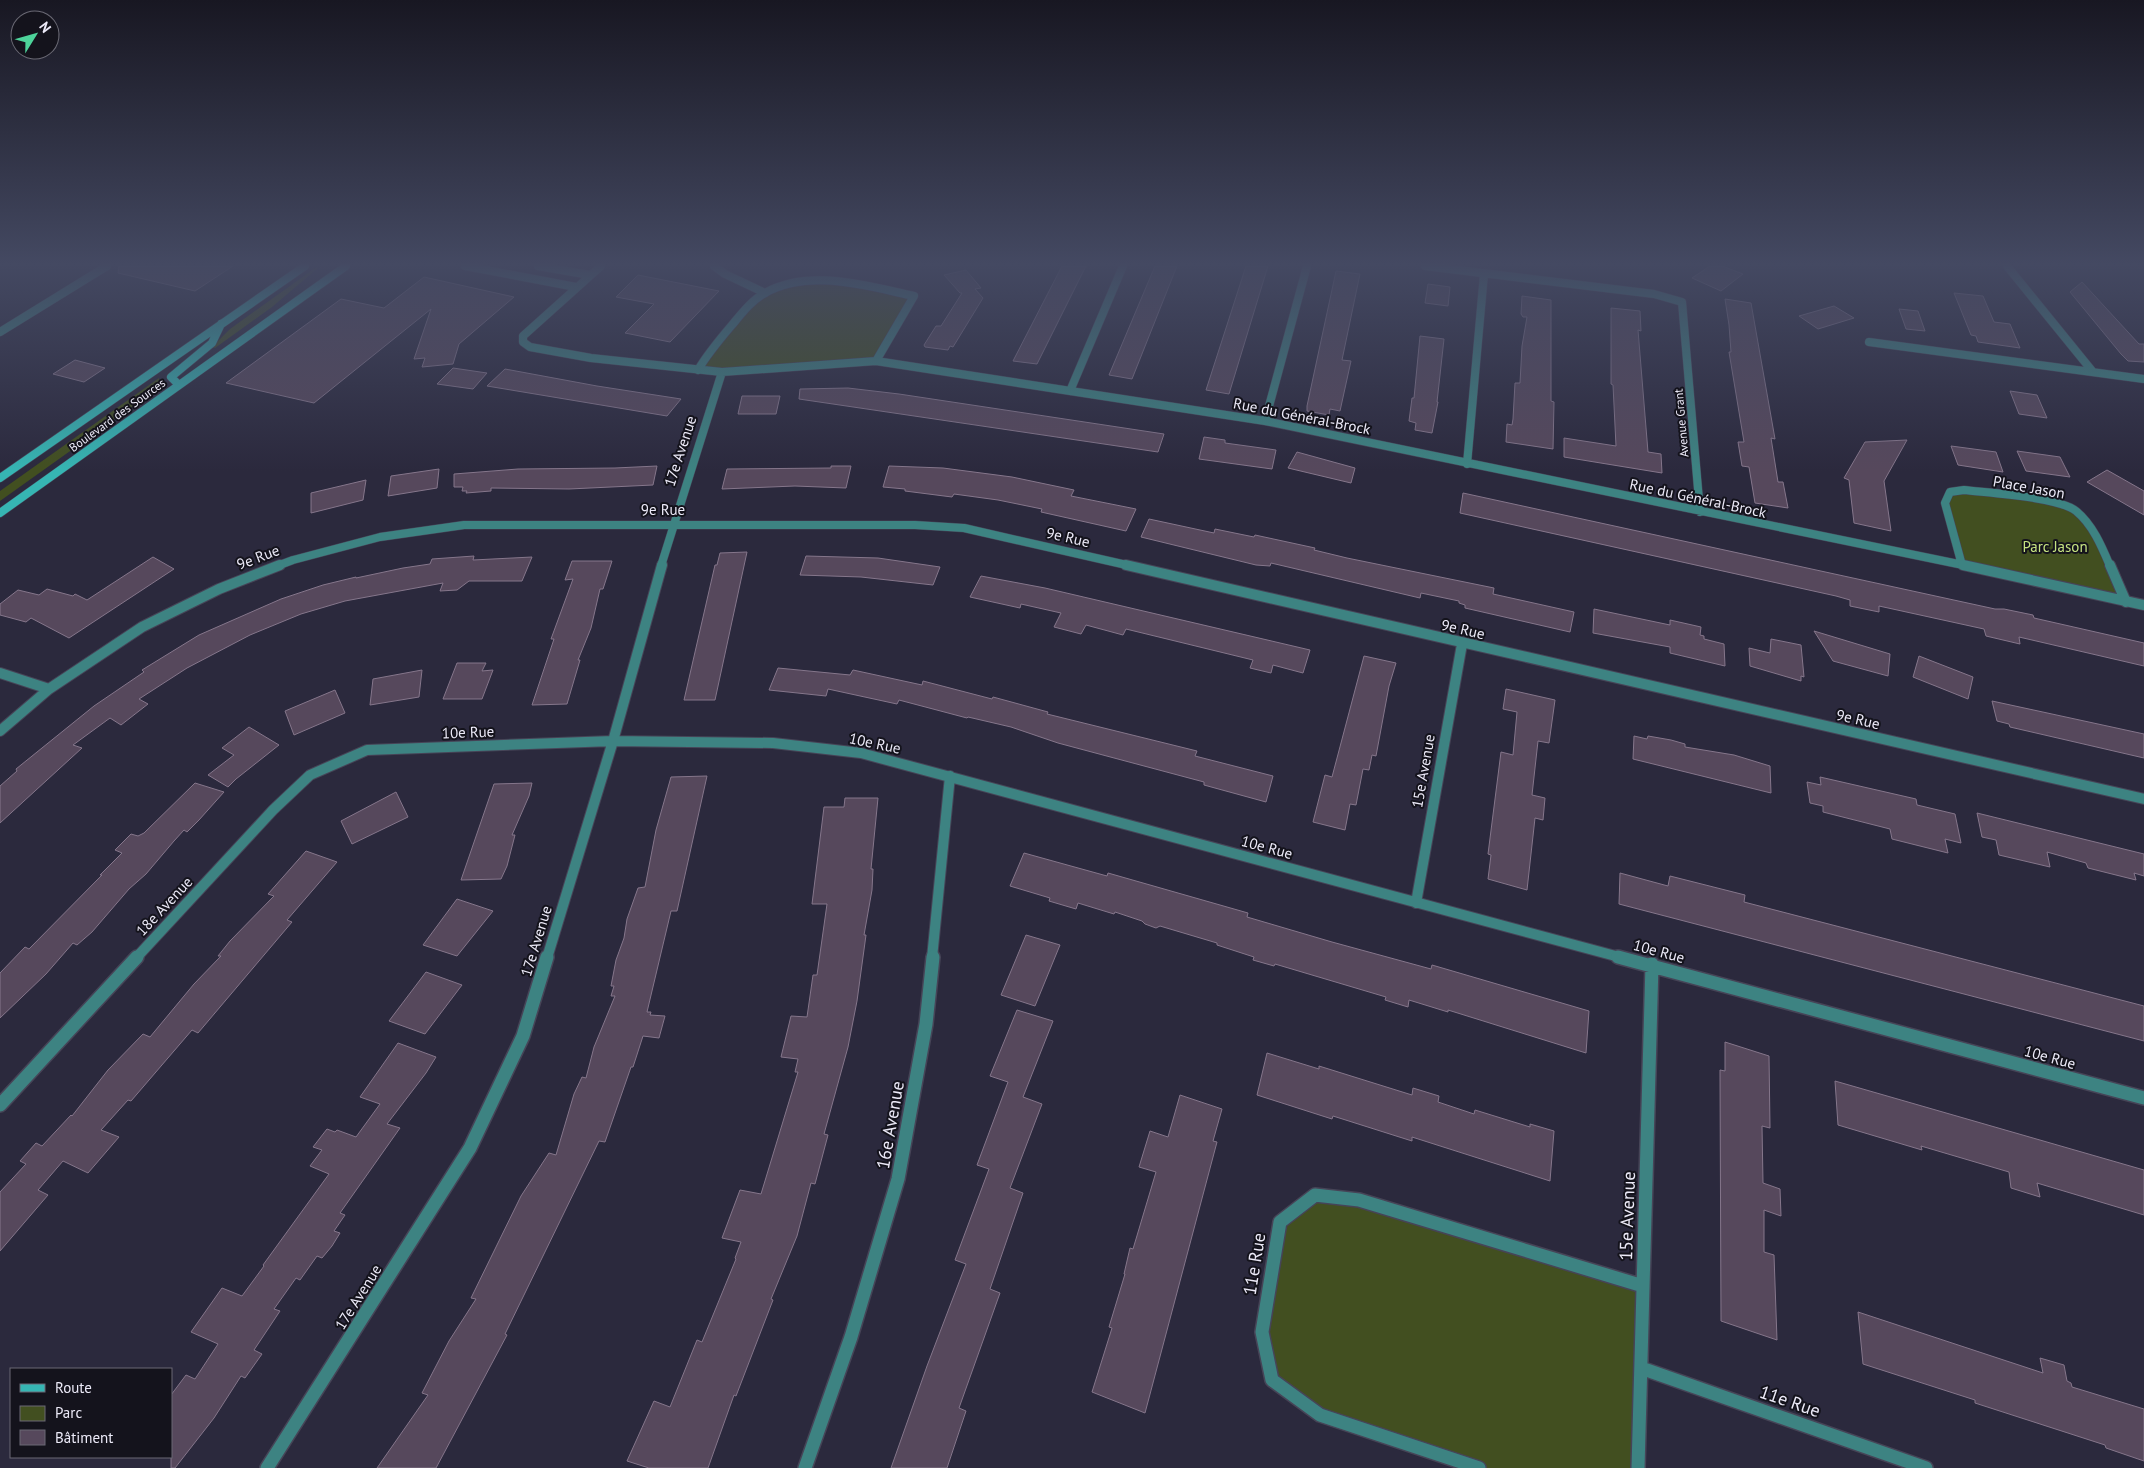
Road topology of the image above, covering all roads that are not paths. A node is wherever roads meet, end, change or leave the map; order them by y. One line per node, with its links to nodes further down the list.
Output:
1 (206, 335): 22 (main road, Boulevard des Sources)
2 (216, 335): 18 (main road)
3 (248, 335): 18 (main road, Boulevard des Sources)
4 (525, 335): 14 (street, Rue du Général-Brock)
5 (724, 335): 14 (street)
6 (891, 335): 13 (street)
7 (1094, 335): 19 (street)
8 (1288, 335): 20 (street)
9 (1479, 335): 21 (street)
10 (1685, 335): 23 (street, Avenue Grant)
11 (2063, 335): 16 (street)
12 (1869, 342): 16 (street)
13 (876, 361): 15 (street, Rue du Général-Brock); 19 (street, Rue du Général-Brock)
14 (698, 370): 15 (street, Rue du Général-Brock)
15 (722, 372): 25 (street, 17e Avenue)
16 (2093, 372): 17 (street)
17 (2144, 379)
18 (178, 384): 24 (main road, Boulevard des Sources)
19 (1070, 391): 20 (street, Rue du Général-Brock)
20 (1265, 421): 21 (street, Rue du Général-Brock)
21 (1467, 464): 23 (street, Rue du Général-Brock)
22 (0, 478)
23 (1700, 512): 26 (street, Rue du Général-Brock)
24 (0, 513)
25 (673, 524): 29 (street, 9e Rue); 31 (street, 9e Rue); 33 (street, 17e Avenue)
26 (1962, 565): 27 (street, Rue du Général-Brock); 27 (street, Place Jason)
27 (2126, 602): 28 (street, Rue du Général-Brock)
28 (2144, 605)
29 (1462, 644): 36 (street, 9e Rue); 37 (street, 15e Avenue)
30 (0, 673): 31 (street)
31 (49, 689): 32 (street, 9e Rue)
32 (0, 731)
33 (613, 741): 34 (street, 10e Rue); 35 (street, 10e Rue); 43 (street, 17e Avenue)
34 (367, 750): 40 (street, 18e Avenue)
35 (950, 776): 37 (street, 10e Rue); 44 (street, 16e Avenue)
36 (2144, 799)
37 (1416, 903): 38 (street, 10e Rue)
38 (1652, 964): 39 (street, 10e Rue); 41 (street, 15e Avenue)
39 (2144, 1098)
40 (0, 1105)
41 (1643, 1286): 42 (street, 15e Avenue); 45 (street, 11e Rue)
42 (1641, 1368): 46 (street, 15e Avenue); 47 (street, 11e Rue)
43 (267, 1468)
44 (806, 1468)
45 (1479, 1468)
46 (1638, 1468)
47 (1926, 1468)

